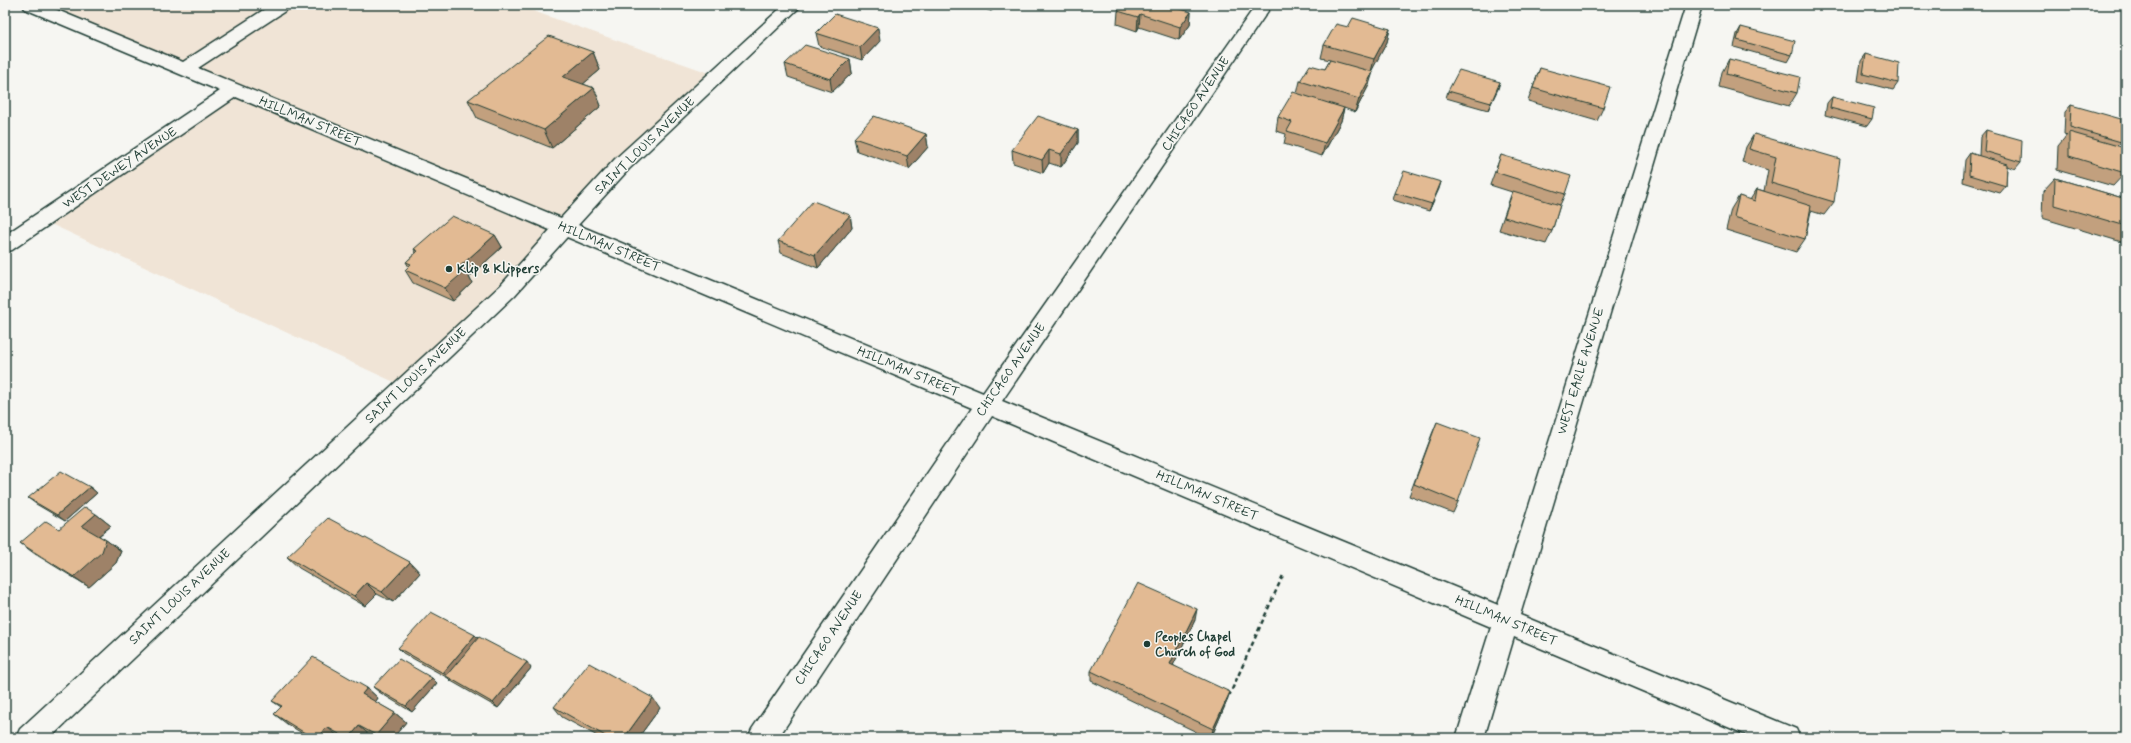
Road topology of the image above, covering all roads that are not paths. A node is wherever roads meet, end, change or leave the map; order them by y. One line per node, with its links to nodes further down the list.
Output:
1 (31, 5): 6 (street, HILLMAN STREET)
2 (282, 5): 6 (street)
3 (794, 5): 8 (street, SAINT LOUIS AVENUE)
4 (1264, 5): 10 (street, CHICAGO AVENUE)
5 (1694, 5): 11 (street, WEST EARLE AVENUE)
6 (184, 69): 7 (street, HILLMAN STREET)
7 (234, 90): 8 (street, HILLMAN STREET); 9 (street, WEST DEWEY AVENUE)
8 (565, 228): 10 (street, HILLMAN STREET); 12 (street, SAINT LOUIS AVENUE)
9 (5, 245)
10 (987, 405): 11 (street, HILLMAN STREET); 13 (street, CHICAGO AVENUE)
11 (1504, 620): 14 (street, WEST EARLE AVENUE); 15 (street, HILLMAN STREET)
12 (30, 738)
13 (762, 738)
14 (1470, 738)
15 (1786, 738)

